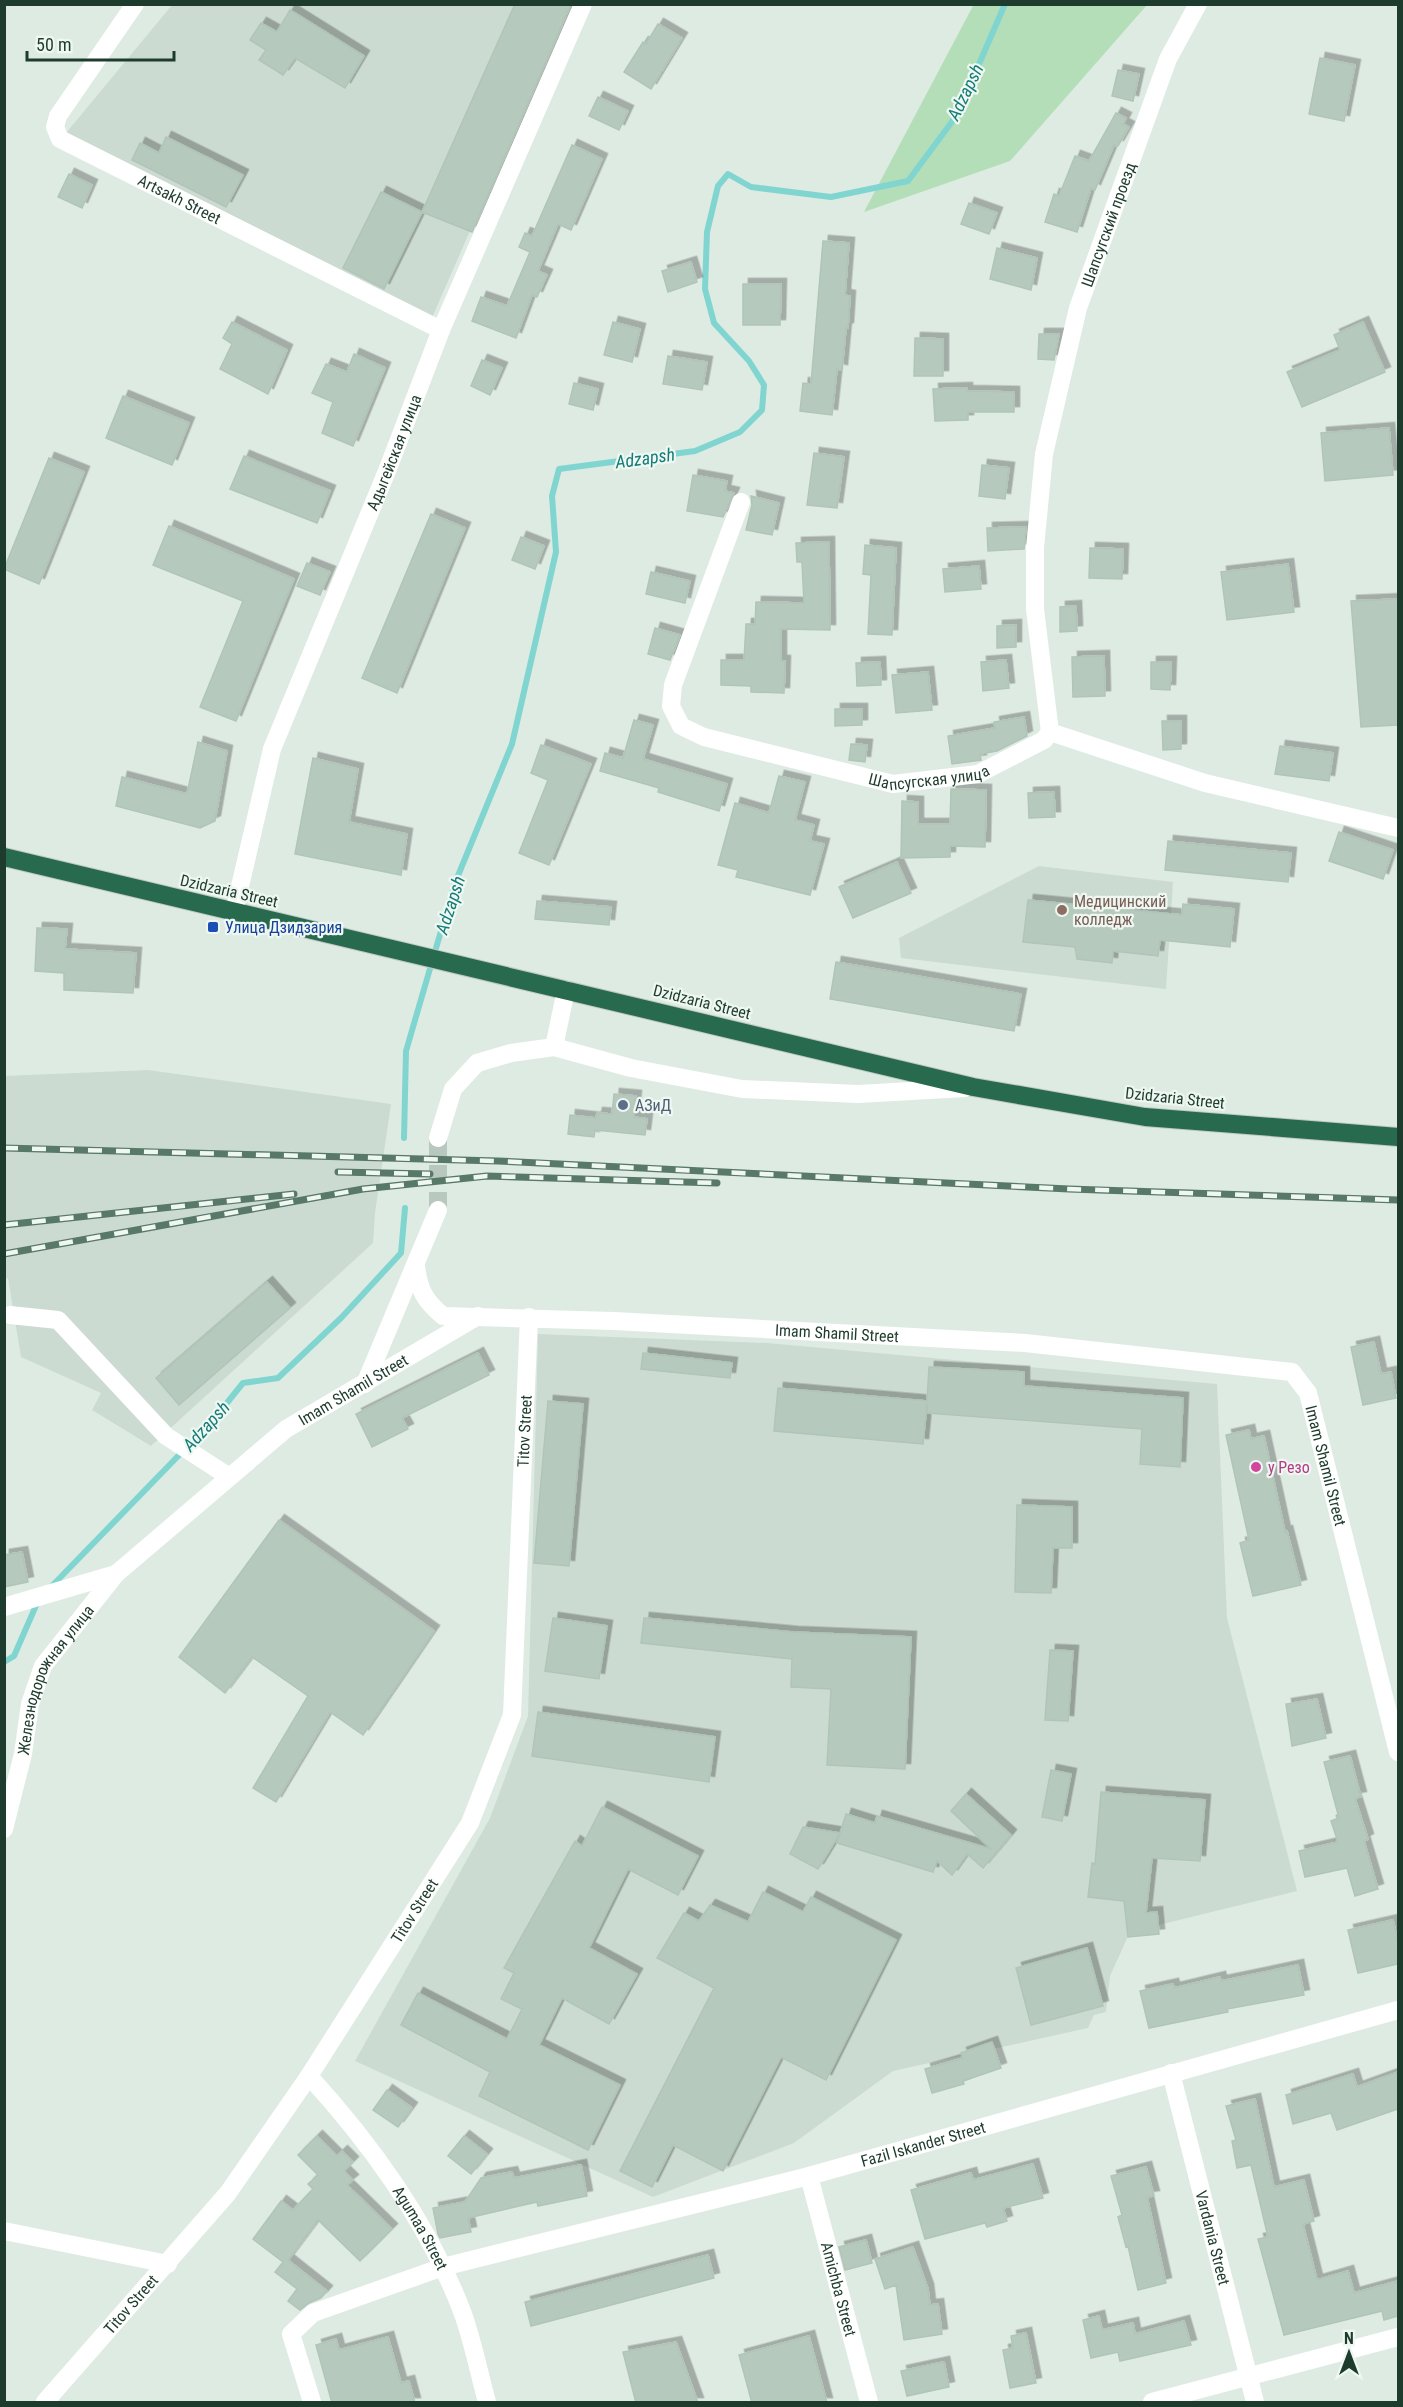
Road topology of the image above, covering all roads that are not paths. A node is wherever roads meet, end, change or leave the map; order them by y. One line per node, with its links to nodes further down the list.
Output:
1 (135, 4): 4 (street, Artsakh Street)
2 (583, 4): 4 (street, Адыгейская улица)
3 (1198, 4): 6 (street, Шапсугский проезд)
4 (441, 330): 9 (street, Адыгейская улица)
5 (741, 502): 6 (street, Шапсугская улица)
6 (1050, 732): 7 (street)
7 (1398, 828)
8 (4, 857): 9 (highway, Dzidzaria Street)
9 (234, 912): 10 (highway, Dzidzaria Street)
10 (566, 990): 11 (street); 12 (highway, Dzidzaria Street)
11 (554, 1047): 12 (street); 14 (street)
12 (973, 1087): 13 (highway, Dzidzaria Street)
13 (1398, 1137)
14 (438, 1138)
15 (438, 1210): 16 (street)
16 (416, 1266): 18 (street); 20 (street)
17 (10, 1315): 21 (street)
18 (479, 1316): 19 (street, Imam Shamil Street); 20 (street, Imam Shamil Street)
19 (529, 1317): 24 (street, Imam Shamil Street); 28 (street, Titov Street)
20 (365, 1384): 21 (street, Imam Shamil Street)
21 (228, 1476): 22 (street, Imam Shamil Street)
22 (116, 1574): 23 (street, Imam Shamil Street); 25 (street, Железнодорожная улица)
23 (4, 1607)
24 (1398, 1752)
25 (4, 1829)
26 (1398, 2010): 27 (street, Fazil Iskander Street)
27 (1171, 2073): 29 (street, Fazil Iskander Street); 34 (street, Vardania Street)
28 (309, 2076): 31 (street, Titov Street); 32 (street, Agumaa Street)
29 (809, 2176): 32 (street, Fazil Iskander Street); 38 (street, Amichba Street)
30 (4, 2231): 31 (street)
31 (168, 2264): 35 (street, Titov Street)
32 (443, 2267): 36 (street, Fazil Iskander Street); 37 (street, Agumaa Street)
33 (1398, 2337): 34 (street)
34 (1248, 2377): 39 (street); 40 (street, Vardania Street)
35 (45, 2403)
36 (312, 2403)
37 (487, 2403)
38 (868, 2403)
39 (1152, 2403)
40 (1255, 2403)

